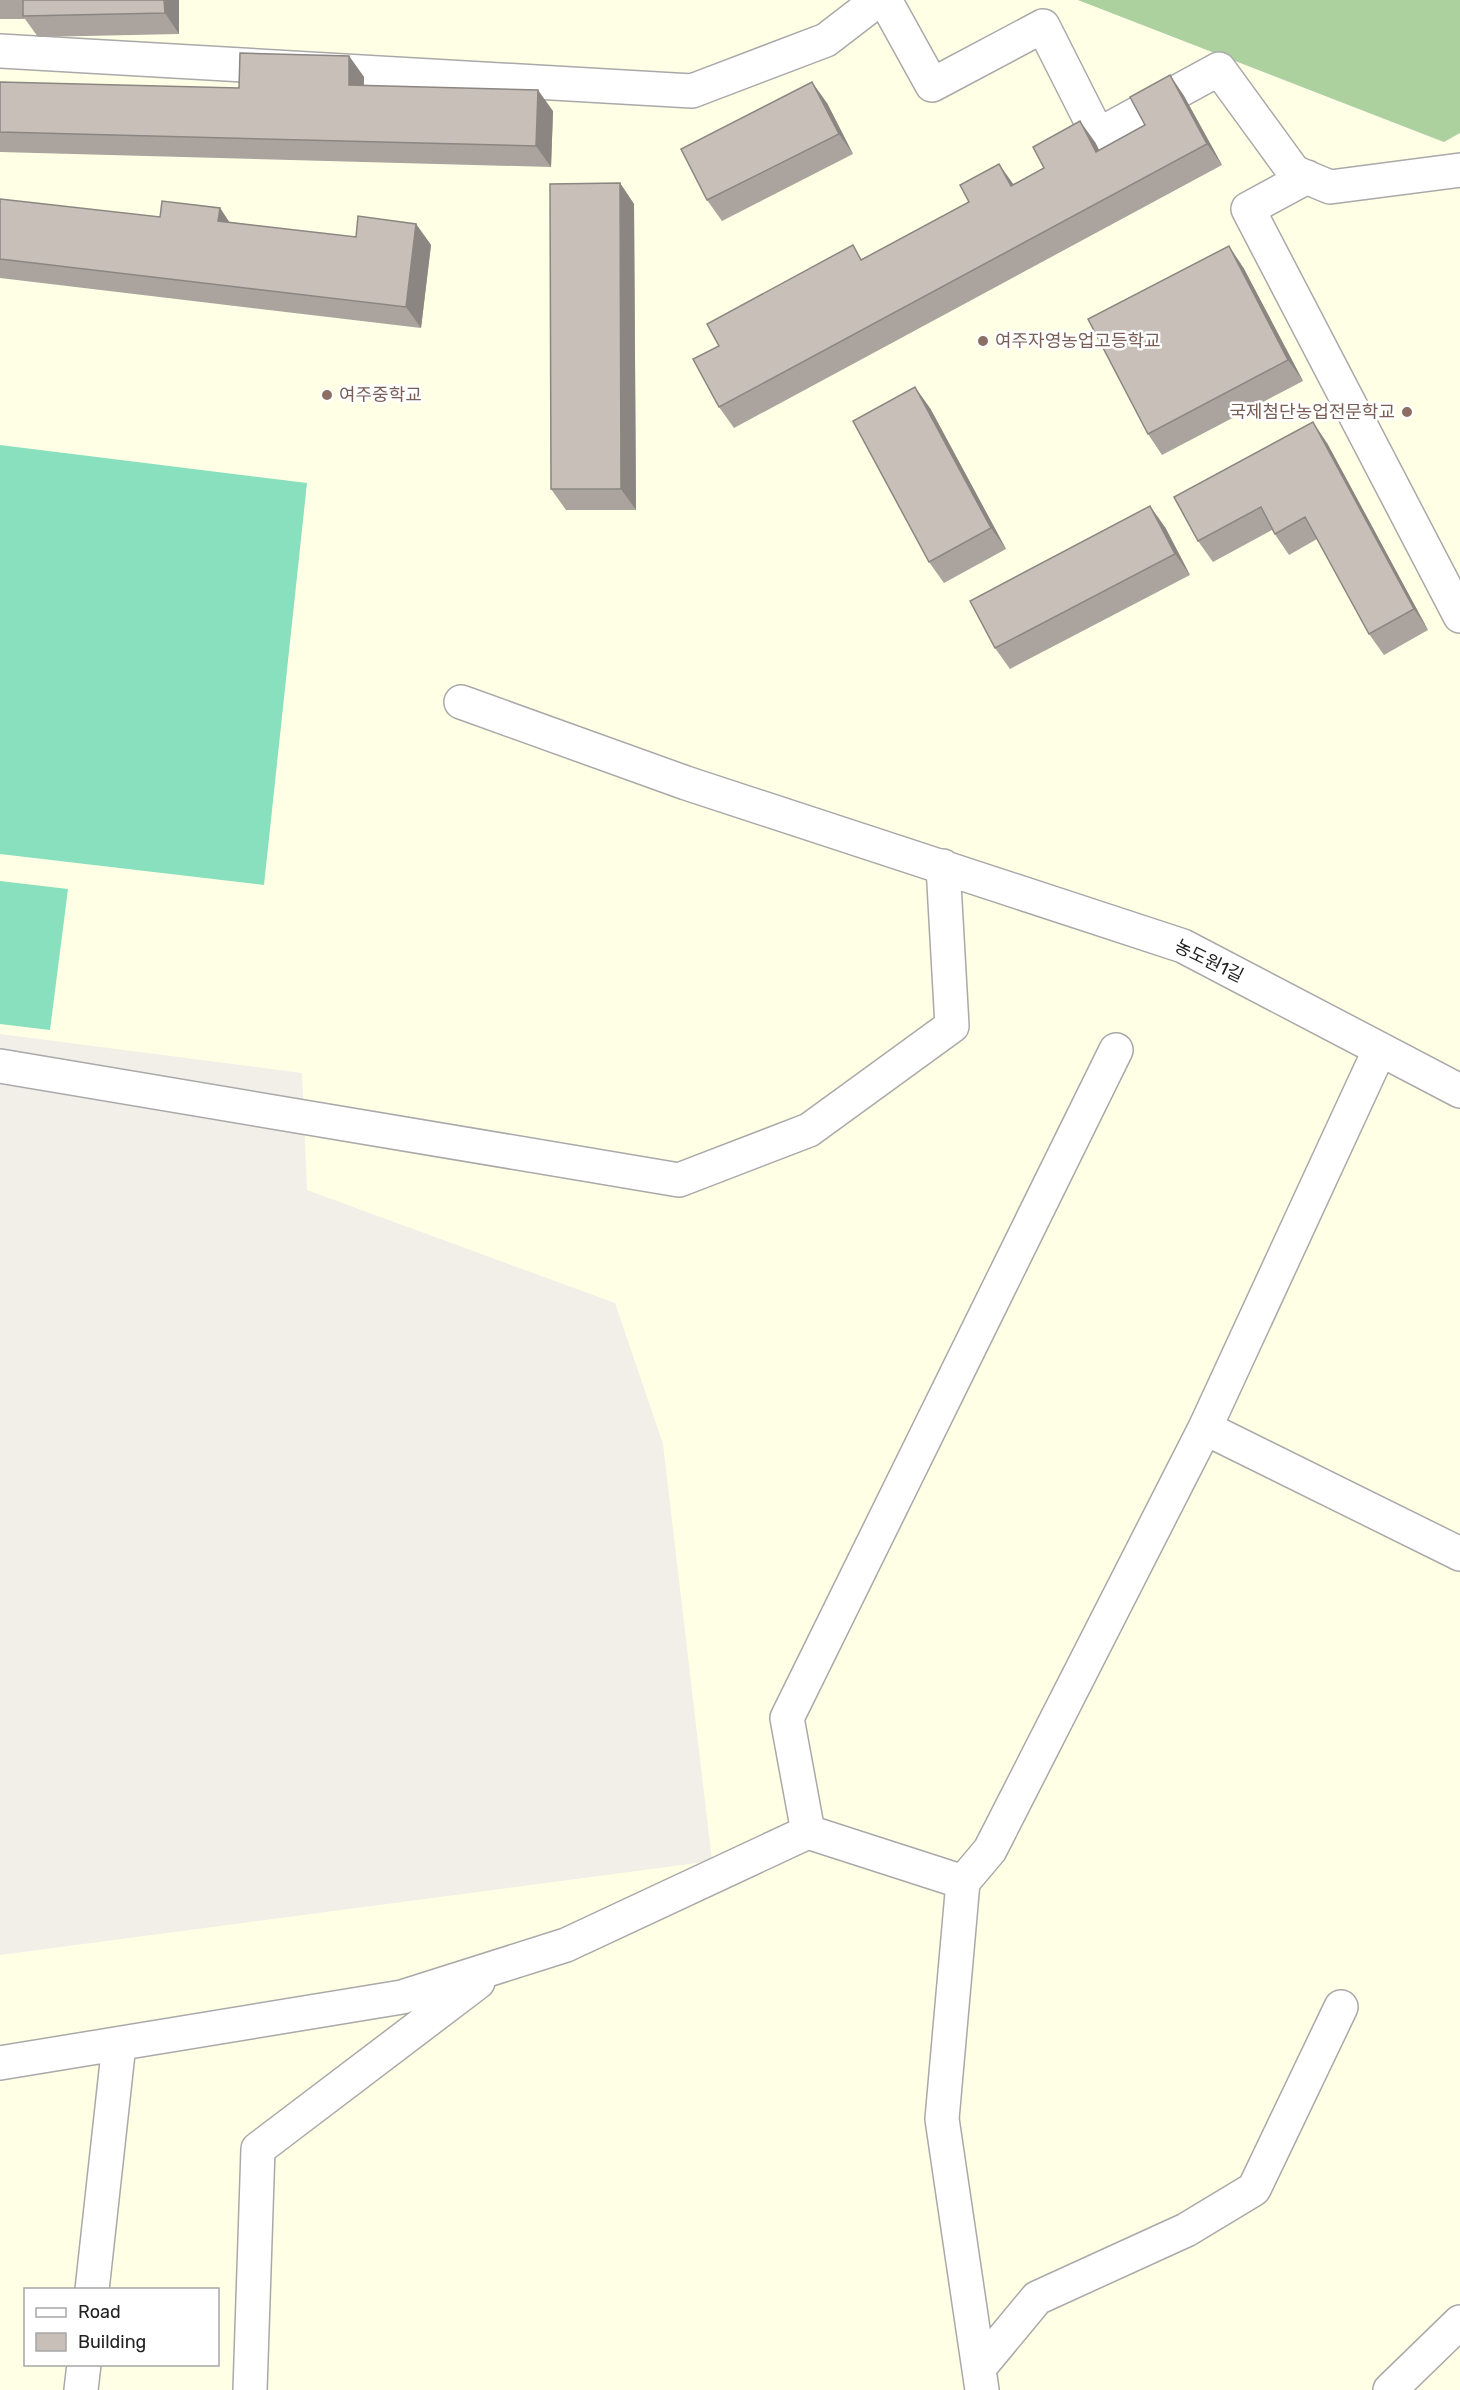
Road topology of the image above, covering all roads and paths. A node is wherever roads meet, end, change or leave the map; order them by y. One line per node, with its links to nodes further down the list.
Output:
1 (878, 0): 3 (street)
2 (885, 0): 5 (street)
3 (0, 51)
4 (1460, 170): 5 (street)
5 (1306, 177): 6 (street)
6 (1460, 616)
7 (461, 702): 8 (street, 농도원1길)
8 (943, 866): 9 (street, 농도원1길); 11 (street)
9 (1380, 1049): 12 (street, 농도원1길); 13 (street)
10 (1116, 1050): 15 (street)
11 (0, 1066)
12 (1460, 1091)
13 (1204, 1428): 14 (street); 16 (street)
14 (1460, 1554)
15 (808, 1833): 16 (street); 17 (street)
16 (963, 1882): 24 (street)
17 (496, 1968): 19 (street); 26 (street)
18 (1341, 2007): 24 (street)
19 (119, 2044): 20 (street); 21 (street)
20 (0, 2063)
21 (92, 2288)
22 (1460, 2322): 27 (street)
23 (84, 2366): 25 (street)
24 (980, 2379)
25 (81, 2390)
26 (250, 2390)
27 (1390, 2390)

